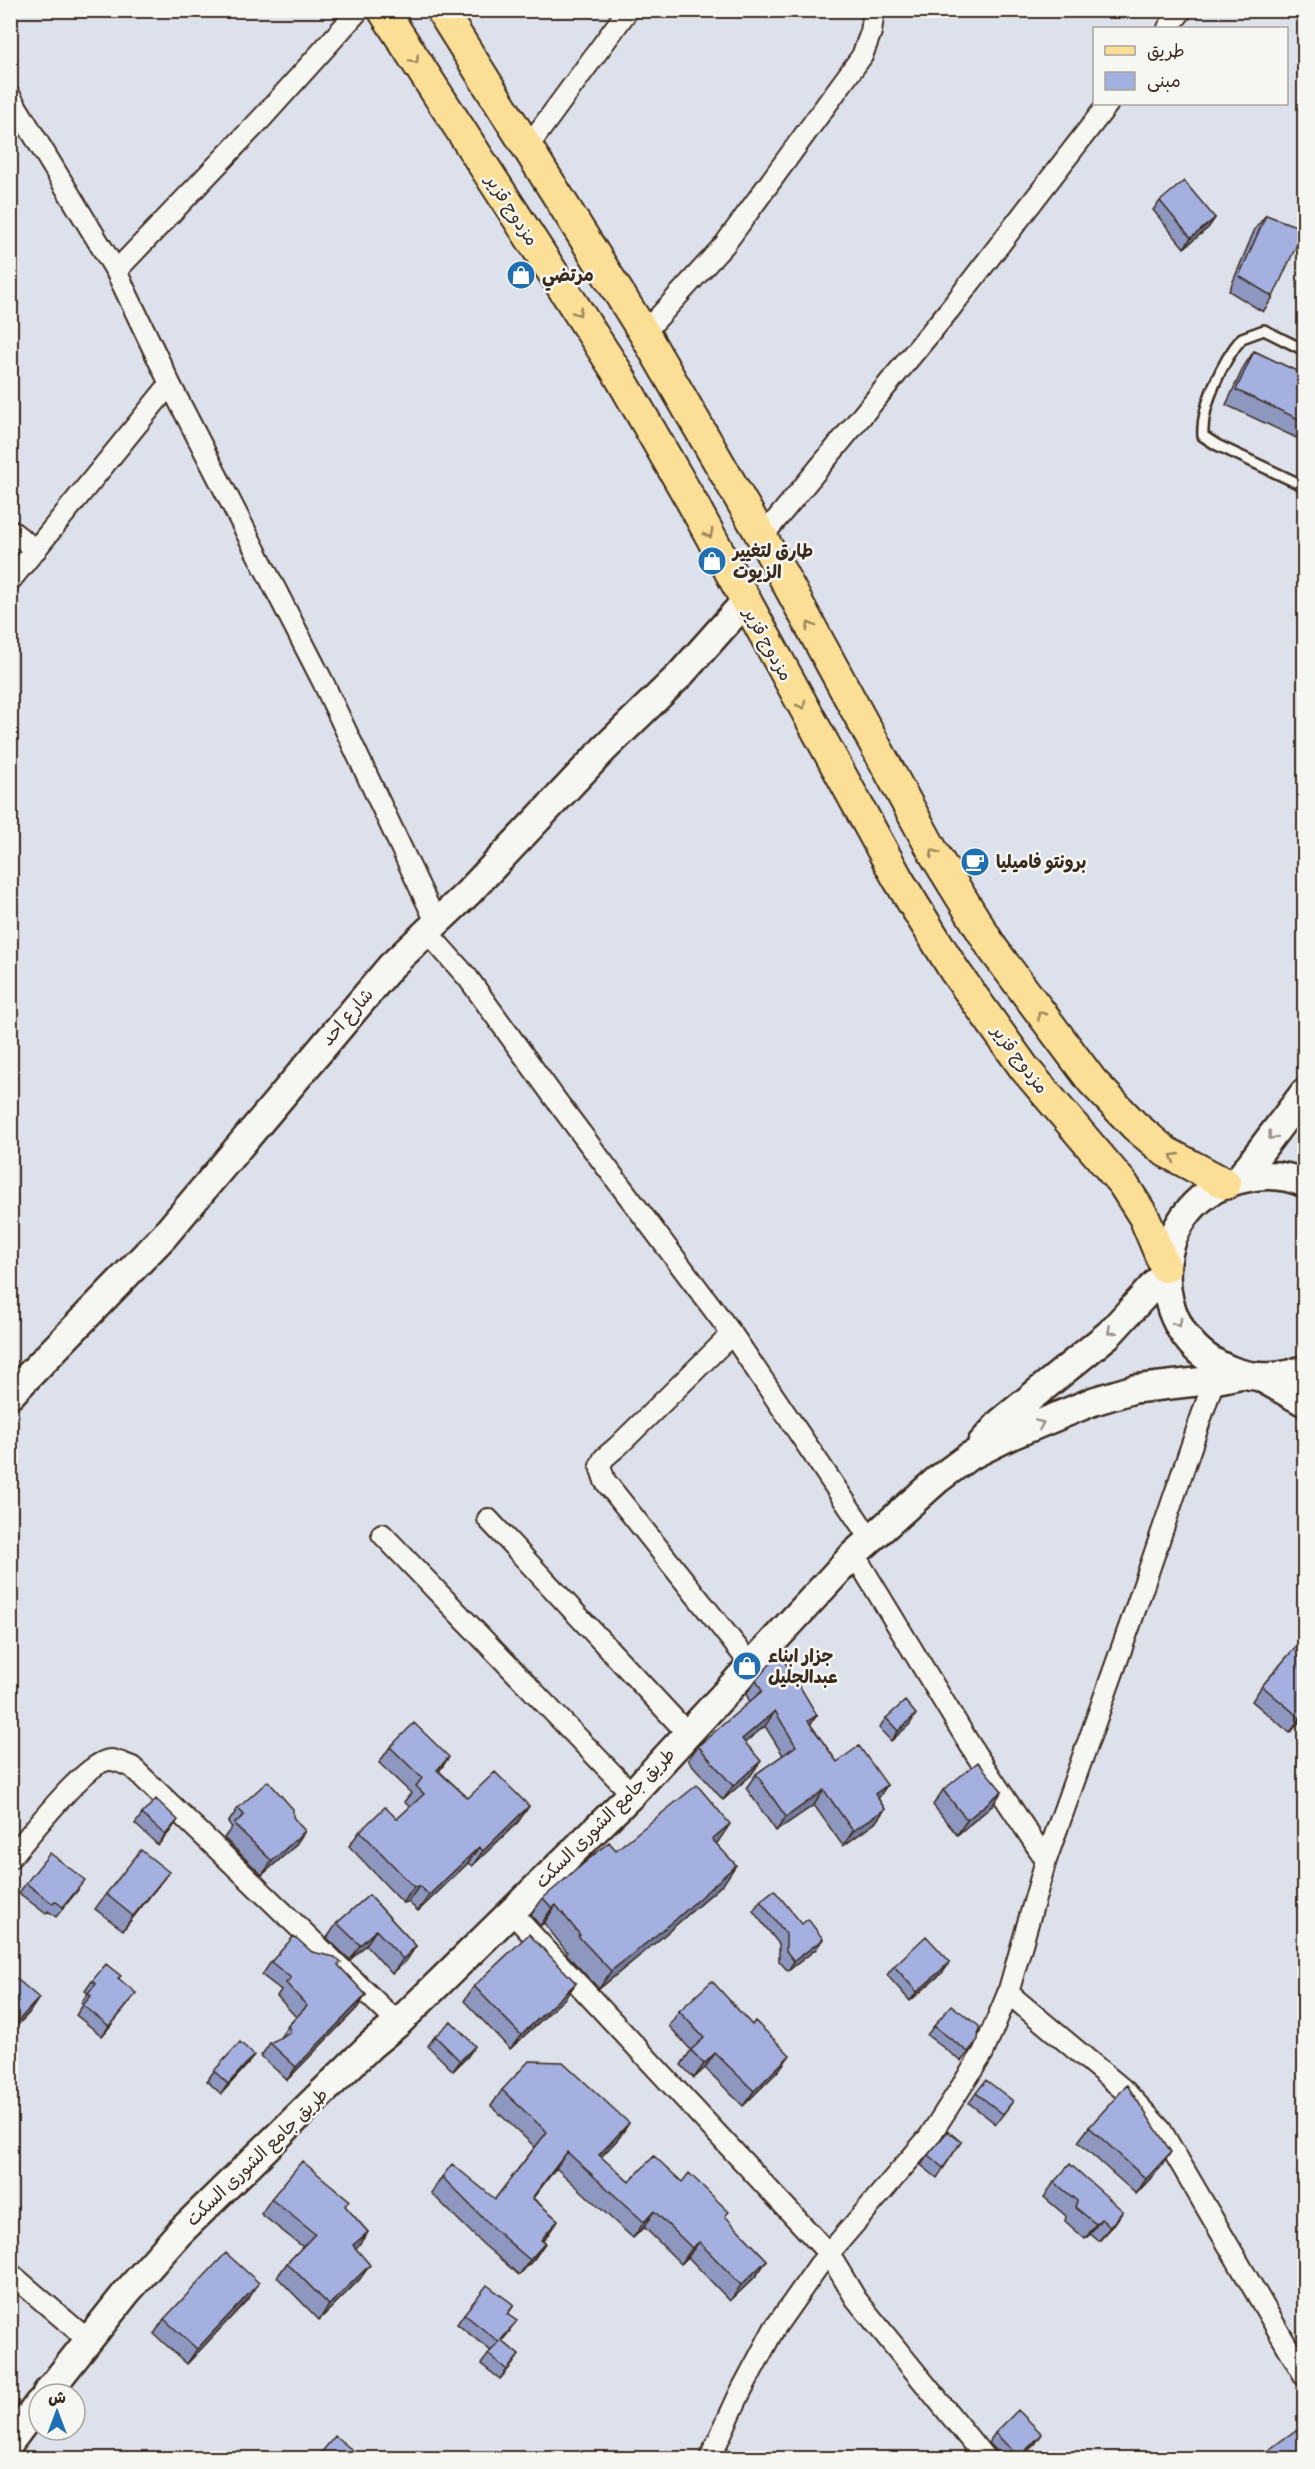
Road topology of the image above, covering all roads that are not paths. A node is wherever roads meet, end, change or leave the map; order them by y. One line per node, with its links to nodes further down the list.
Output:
1 (359, 10): 11 (street)
2 (383, 10): 17 (main road, مزدوج قزير, one-way to 17)
3 (441, 10): 10 (main road)
4 (628, 10): 10 (street)
5 (874, 10): 12 (street)
6 (1182, 10): 7 (street)
7 (1169, 27)
8 (10, 96): 11 (street)
9 (1107, 105): 19 (street)
10 (527, 148): 12 (main road)
11 (116, 271): 14 (street)
12 (644, 333): 15 (main road)
13 (1305, 350): 16 (lane)
14 (170, 384): 20 (street); 23 (street)
15 (730, 481): 17 (main road); 19 (main road)
16 (1305, 486)
17 (693, 504): 22 (main road, مزدوج قزير, one-way to 22)
18 (10, 530): 20 (street)
19 (762, 537): 25 (main road, one-way to 19)
20 (36, 550): 21 (street)
21 (10, 581)
22 (745, 602): 23 (main road, شارع احد); 27 (main road, مزدوج قزير, one-way to 27)
23 (432, 928): 28 (street); 32 (main road, شارع احد)
24 (1305, 1093): 25 (main road, one-way to 25)
25 (1232, 1181): 26 (main road); 27 (main road)
26 (1305, 1183)
27 (1165, 1270): 30 (main road, one-way to 30); 34 (main road, one-way to 34)
28 (732, 1334): 37 (street); 38 (street)
29 (1305, 1369): 30 (main road, طريق جامع الشورى السكت)
30 (1252, 1376): 31 (main road, طريق جامع الشورى السكت); 33 (main road)
31 (1214, 1380): 34 (main road, طريق جامع الشورى السكت, one-way to 31); 42 (street)
32 (10, 1395)
33 (1305, 1401)
34 (968, 1457): 37 (main road, طريق جامع الشورى السكت)
35 (488, 1519): 39 (street)
36 (382, 1534): 40 (street)
37 (862, 1547): 38 (main road, طريق جامع الشورى السكت); 42 (street)
38 (752, 1666): 39 (main road, طريق جامع الشورى السكت)
39 (688, 1734): 40 (main road, طريق جامع الشورى السكت)
40 (632, 1794): 43 (main road, طريق جامع الشورى السكت)
41 (10, 1858): 45 (street)
42 (1046, 1860): 44 (street)
43 (511, 1912): 45 (main road, طريق جامع الشورى السكت); 46 (street)
44 (1008, 1993): 46 (street); 49 (street)
45 (398, 2023): 48 (main road, طريق جامع الشورى السكت)
46 (829, 2254): 53 (street); 54 (street)
47 (10, 2273): 48 (street)
48 (88, 2340): 50 (main road, طريق جامع الشورى السكت)
49 (1305, 2375)
50 (55, 2382)
51 (27, 2419): 52 (main road)
52 (10, 2442)
53 (710, 2458)
54 (985, 2458)

